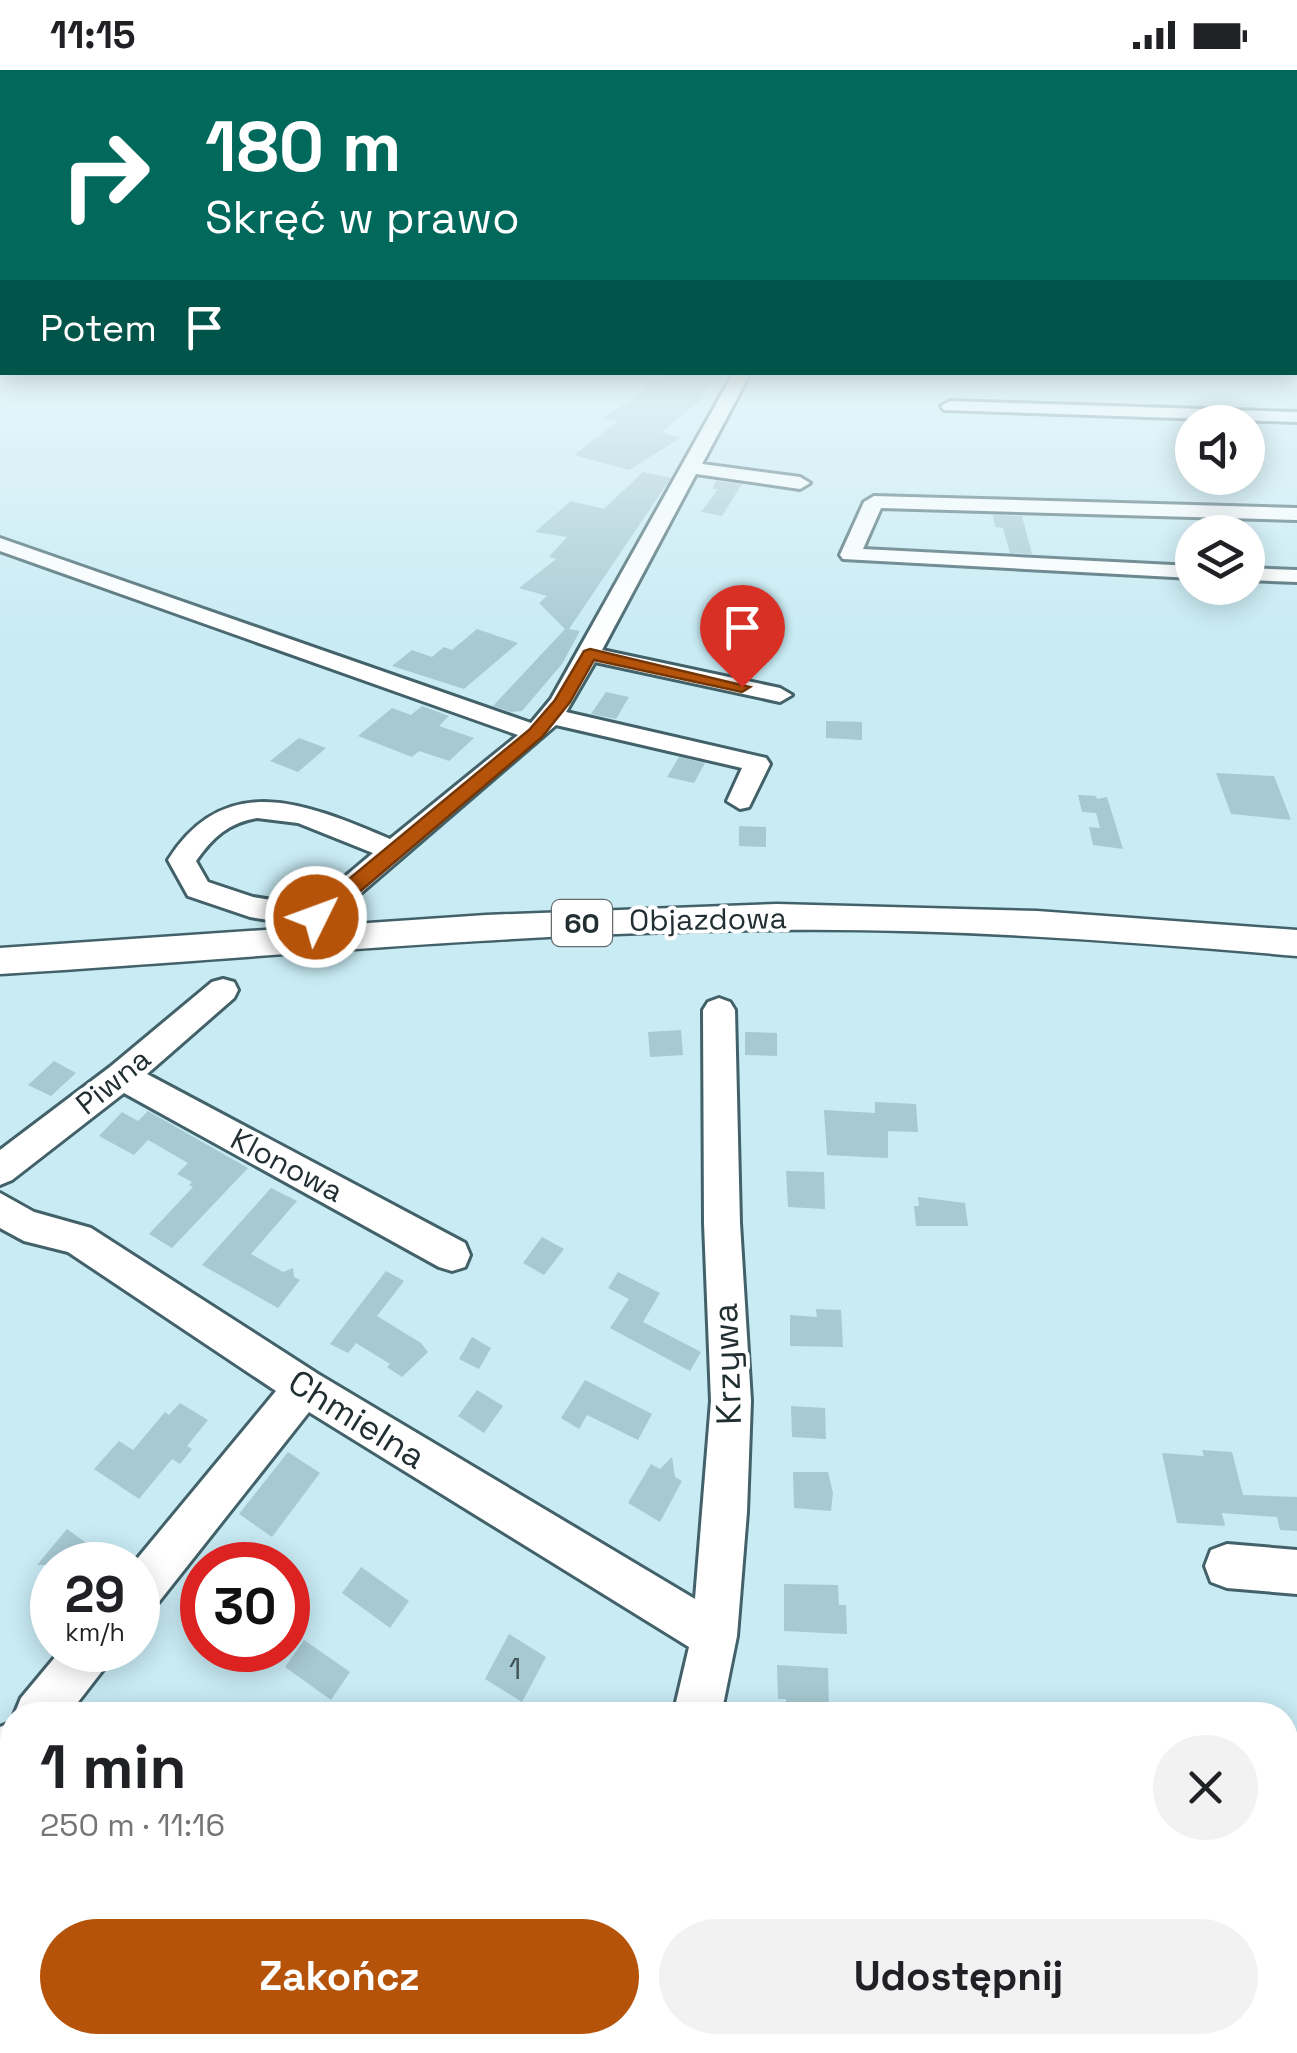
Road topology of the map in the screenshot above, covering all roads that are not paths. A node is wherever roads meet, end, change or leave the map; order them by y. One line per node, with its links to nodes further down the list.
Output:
1 (695, 462): 2 (street)
2 (692, 468): 3 (street); 9 (street)
3 (800, 483)
4 (1297, 514): 6 (street)
5 (0, 544): 11 (street)
6 (1175, 571)
7 (1265, 575): 8 (street)
8 (1297, 576)
9 (590, 654): 10 (street); 11 (street)
10 (780, 695)
11 (543, 724): 12 (street); 13 (street)
12 (740, 801)
13 (392, 851): 14 (street); 14 (street)
14 (312, 929): 15 (main road, Objazdowa / 60); 16 (main road, Objazdowa / 60)
15 (1297, 944)
16 (0, 962)
17 (223, 990): 19 (street, Piwna)
18 (719, 1010): 27 (street, Krzywa)
19 (122, 1076): 20 (street, Piwna); 22 (street, Klonowa)
20 (0, 1170)
21 (0, 1208): 23 (street, Chmielna)
22 (452, 1255)
23 (304, 1387): 24 (street); 27 (street, Chmielna)
24 (160, 1565)
25 (1228, 1566): 26 (street)
26 (1297, 1572)
27 (714, 1636): 30 (street, Krzywa)
28 (72, 1672): 29 (street)
29 (48, 1702)
30 (700, 1702)

